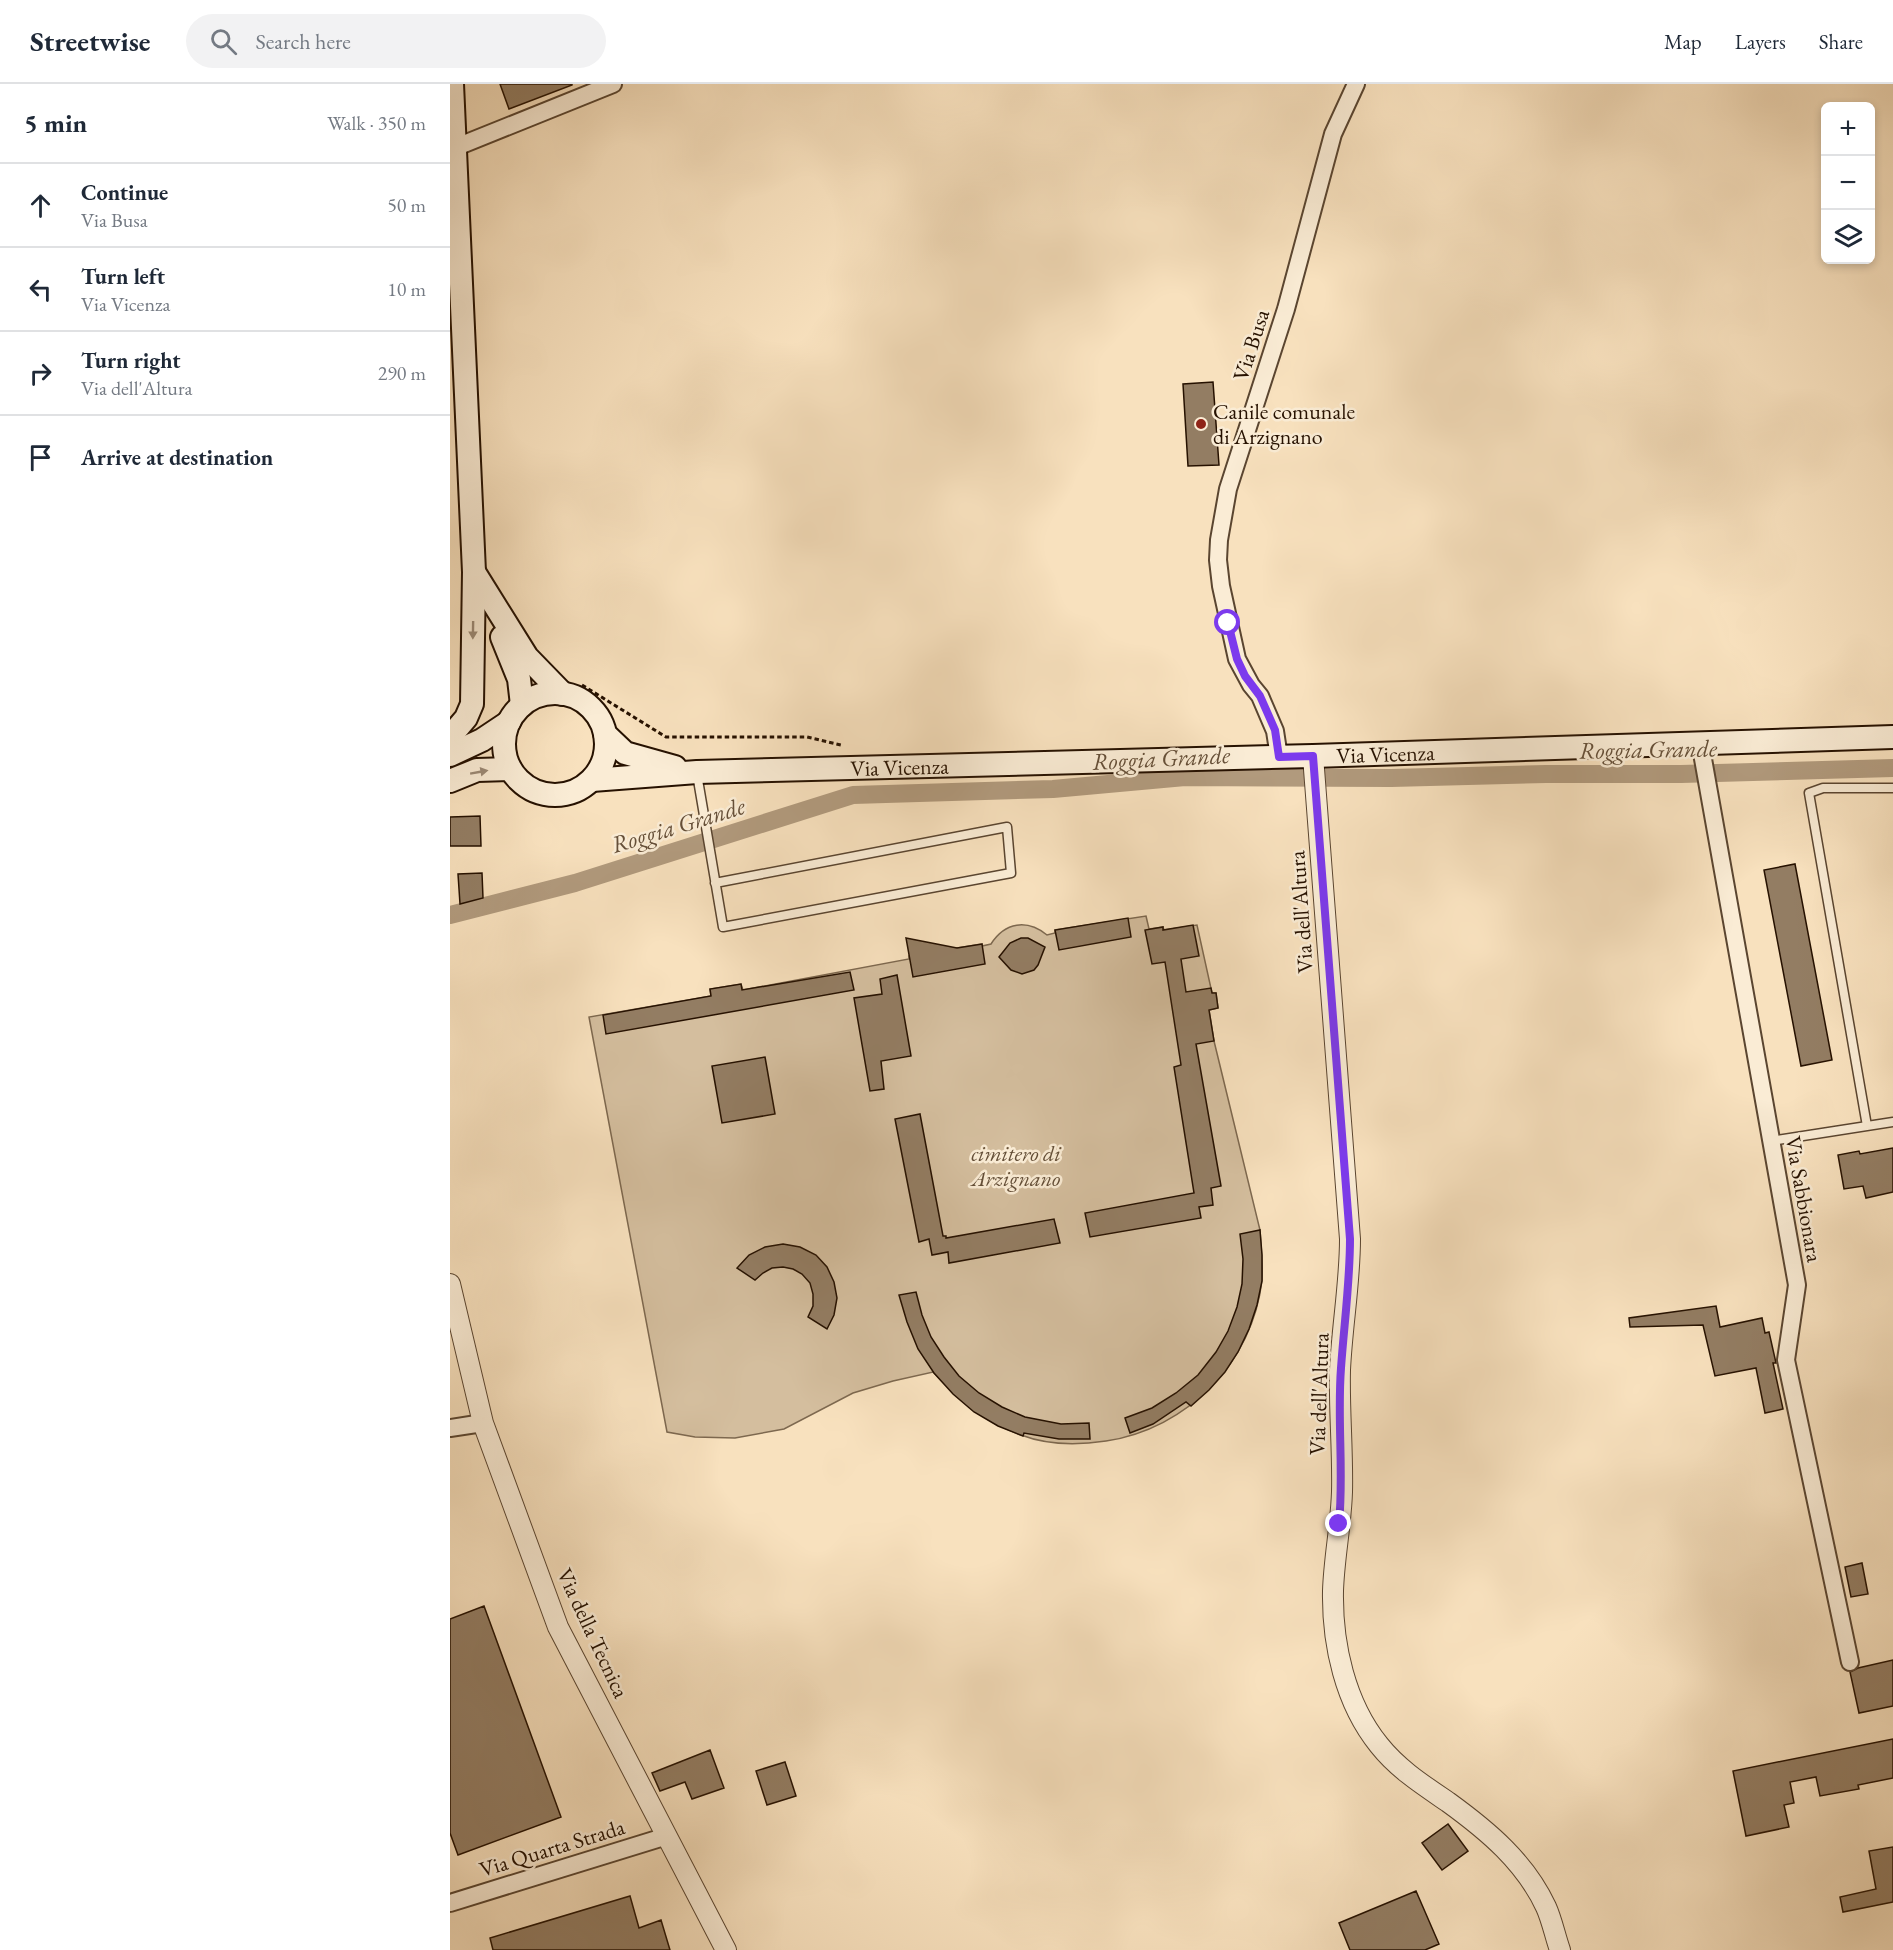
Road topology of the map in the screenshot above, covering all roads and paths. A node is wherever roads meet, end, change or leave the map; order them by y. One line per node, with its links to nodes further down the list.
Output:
1 (452, 84): 4 (main road)
2 (613, 84): 4 (street)
3 (1356, 84): 15 (street, Via Busa)
4 (454, 148): 5 (main road)
5 (474, 572): 6 (main road); 7 (main road); 9 (main road, one-way to 9)
6 (568, 687): 7 (main road); 8 (main road, Via Vicenza); 12 (path)
7 (516, 714): 13 (main road); 16 (main road)
8 (605, 734): 17 (main road, Via Vicenza); 18 (main road)
9 (450, 737)
10 (1893, 737): 11 (main road, Via Vicenza)
11 (1700, 743): 14 (main road, Via Vicenza); 24 (street, Via Sabbionara)
12 (841, 745)
13 (450, 755)
14 (1313, 756): 15 (main road, Via Vicenza); 32 (street, Via dell'Altura)
15 (1279, 757): 17 (main road, Via Vicenza)
16 (510, 769): 18 (main road, Via Vicenza); 19 (main road, one-way to 16)
17 (697, 772): 18 (main road, Via Vicenza); 21 (lane)
18 (592, 780)
19 (450, 781)
20 (1893, 788): 23 (lane)
21 (716, 883): 21 (lane)
22 (1893, 1122): 23 (lane)
23 (1867, 1126): 24 (lane)
24 (1771, 1141): 28 (street, Via Sabbionara)
25 (450, 1284): 26 (street, Via della Tecnica)
26 (483, 1423): 27 (street); 29 (street, Via della Tecnica)
27 (450, 1428)
28 (1850, 1662)
29 (667, 1836): 30 (street, Via Quarta Strada); 31 (street, Via della Tecnica)
30 (450, 1904)
31 (726, 1950)
32 (1560, 1950)

